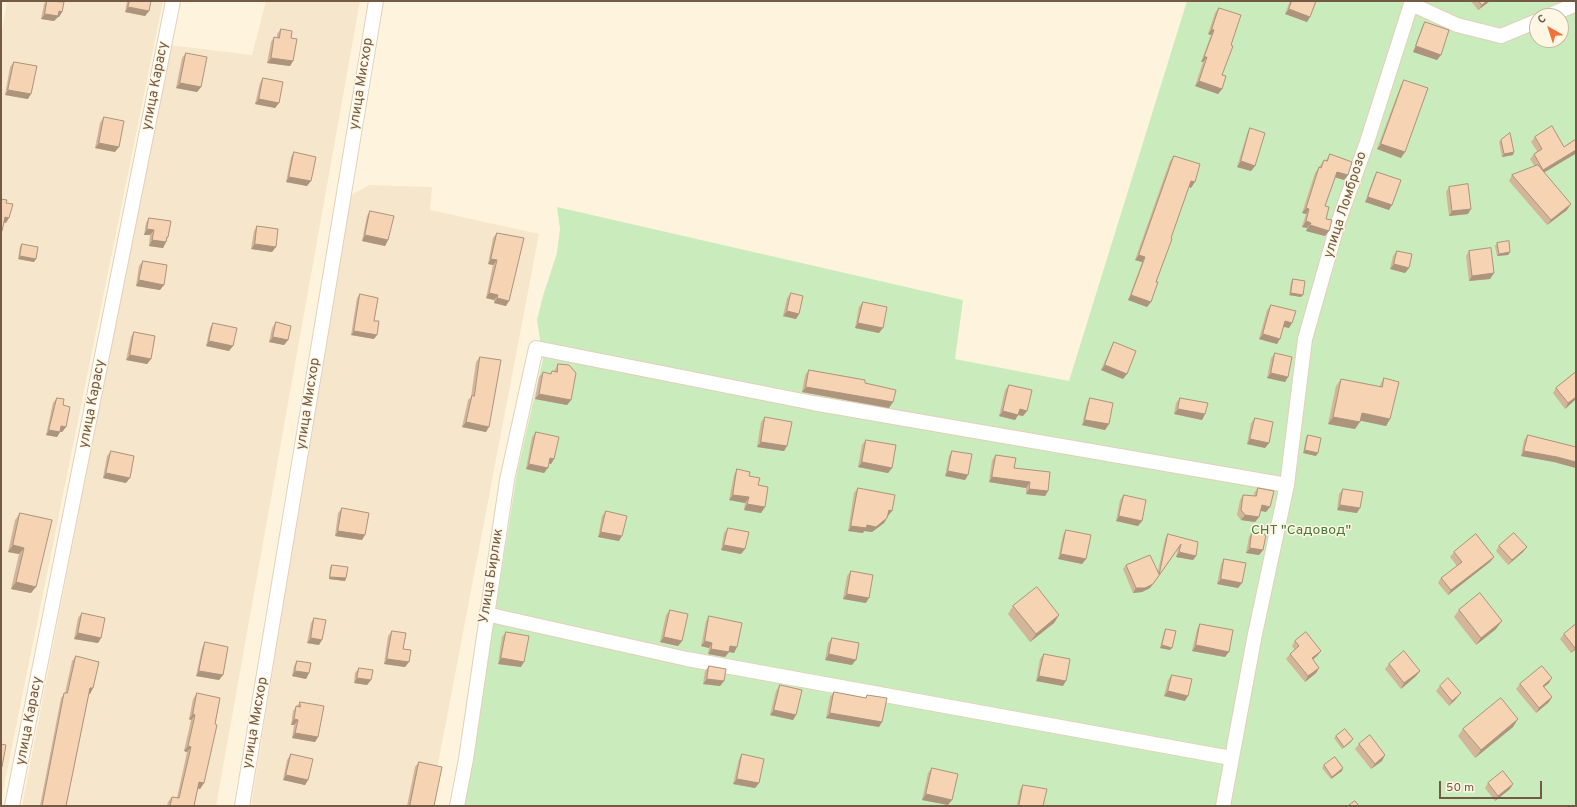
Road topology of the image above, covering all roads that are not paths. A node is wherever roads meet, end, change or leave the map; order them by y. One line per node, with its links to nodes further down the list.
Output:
1 (173, 1): 10 (street, улица Карасу)
2 (376, 1): 11 (street, улица Мисхор)
3 (1411, 2): 6 (street); 7 (street, улица Ломброзо)
4 (1576, 4): 5 (street)
5 (1567, 8)
6 (1529, 24)
7 (1288, 485): 8 (street, Улица Бирлик); 9 (street, улица Ломброзо)
8 (486, 614): 9 (street); 12 (street, Улица Бирлик)
9 (1231, 758): 13 (street, улица Ломброзо)
10 (12, 806)
11 (242, 806)
12 (457, 806)
13 (1223, 806)

